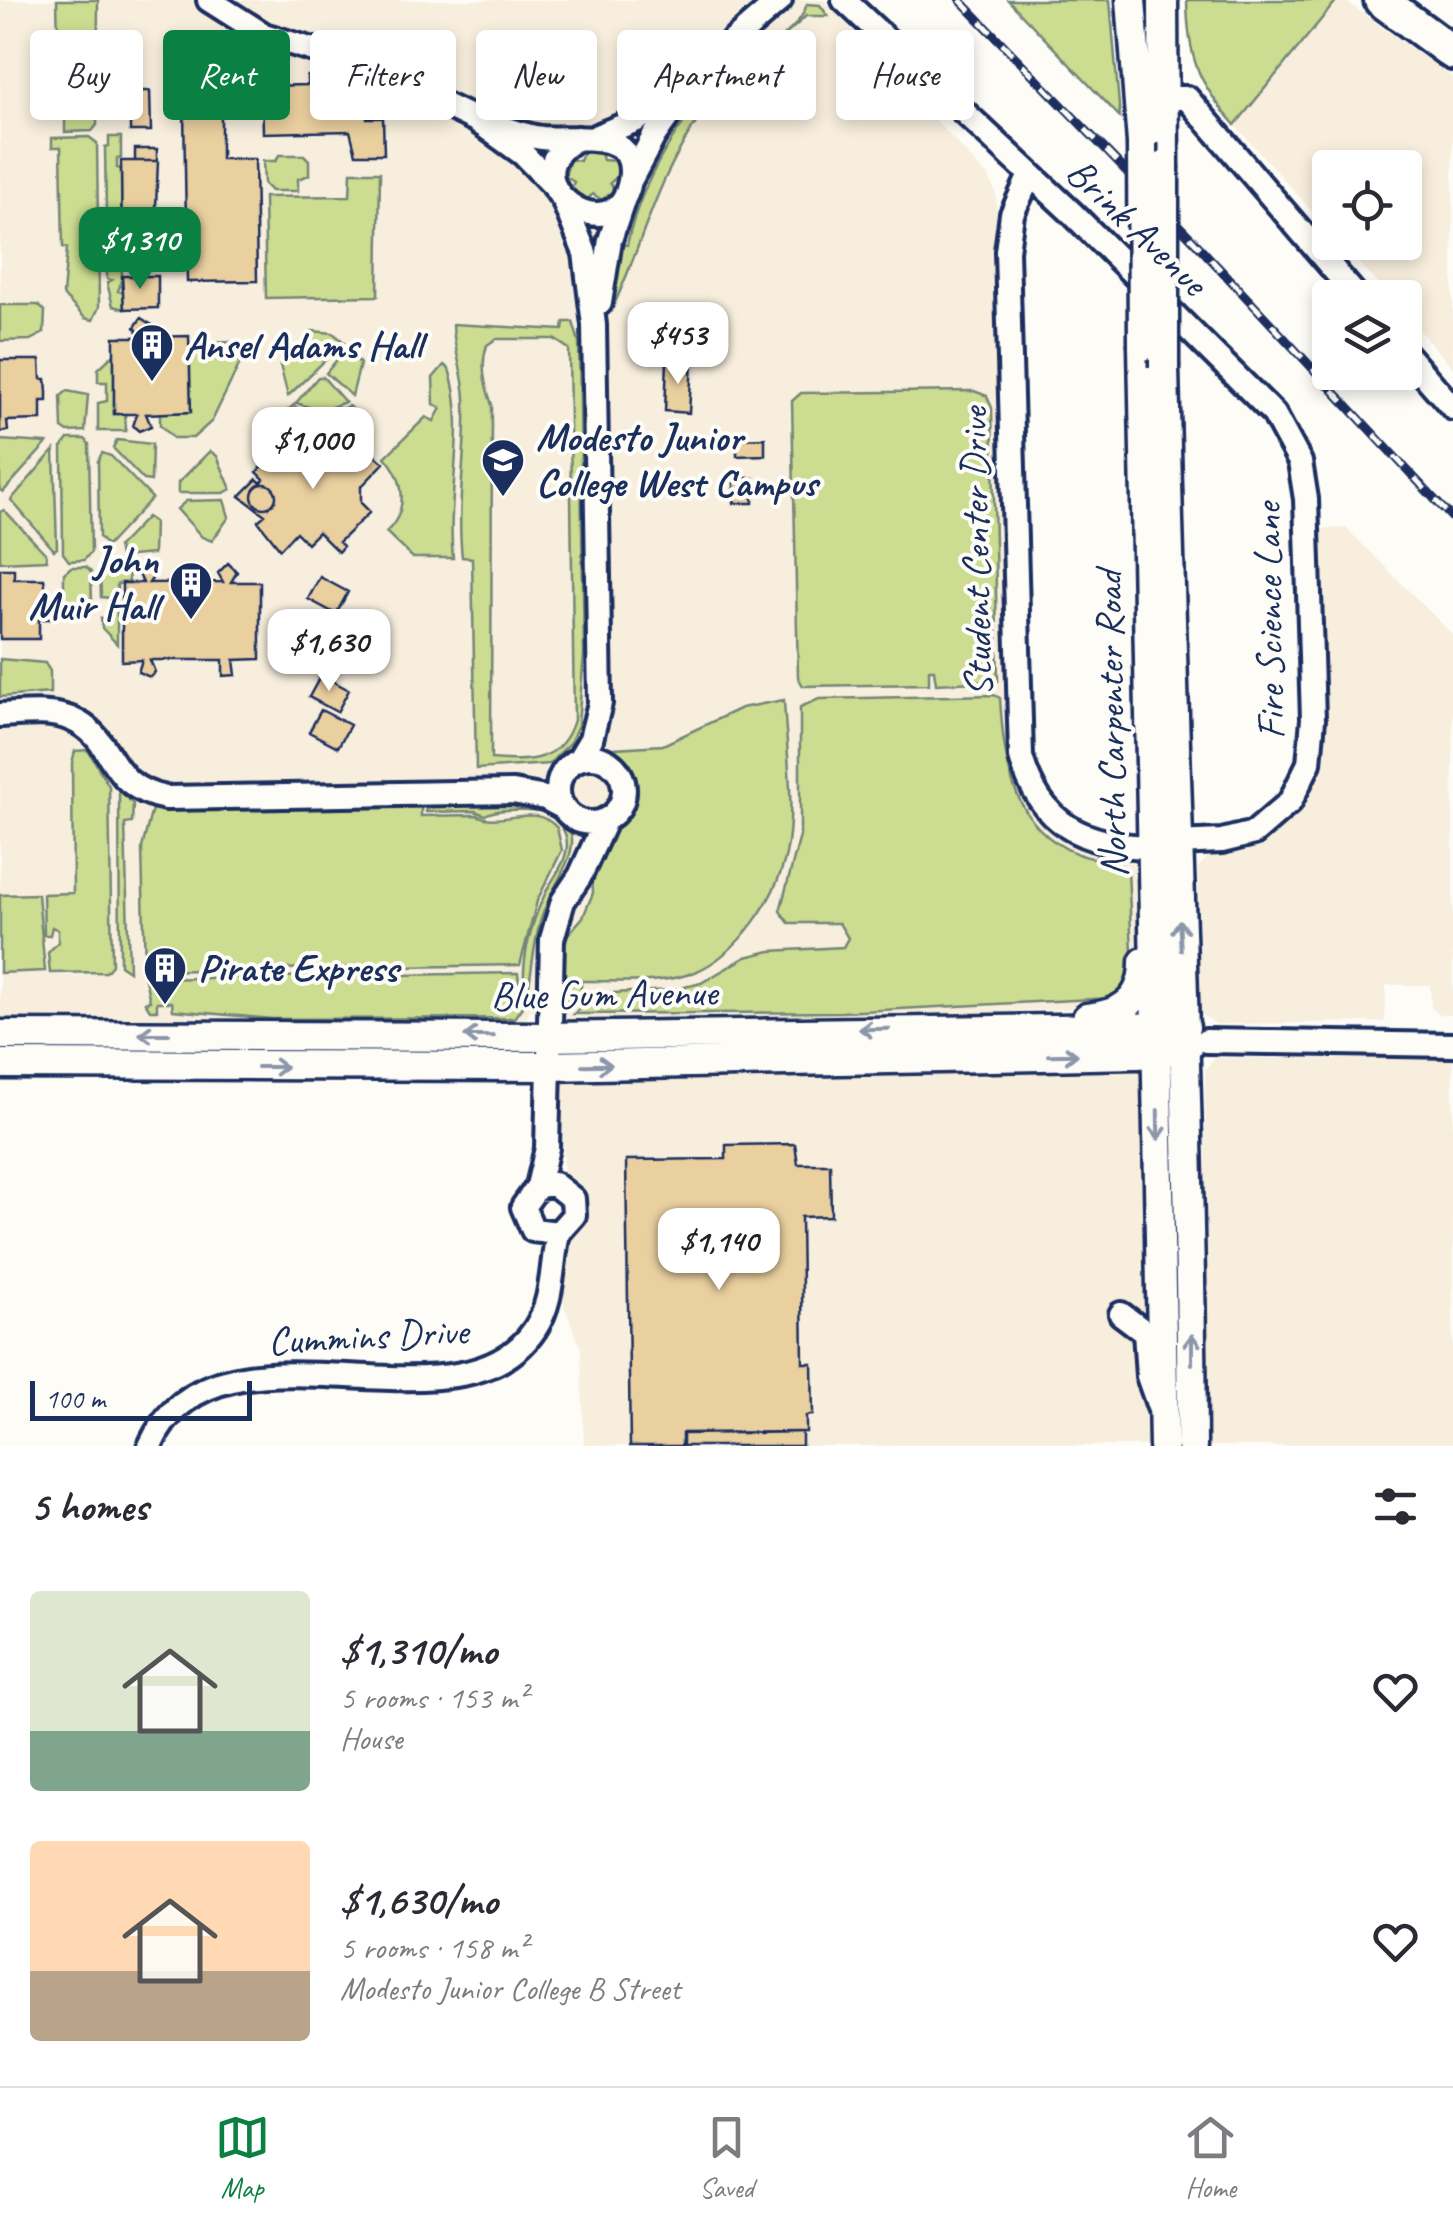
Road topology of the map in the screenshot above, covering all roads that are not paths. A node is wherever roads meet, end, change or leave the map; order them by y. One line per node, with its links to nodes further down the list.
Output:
1 (210, 0): 10 (street)
2 (780, 0): 7 (street)
3 (844, 0): 14 (street, Brink Avenue)
4 (1131, 0): 29 (main road, North Carpenter Road, bridge)
5 (1163, 0): 9 (main road, North Carpenter Road)
6 (1381, 0): 8 (highway)
7 (747, 30)
8 (1453, 52)
9 (1166, 98): 17 (street); 29 (main road, North Carpenter Road, bridge)
10 (476, 120): 13 (street); 16 (street)
11 (636, 120): 13 (street)
12 (666, 120): 15 (street)
13 (588, 137): 15 (street); 16 (street)
14 (1030, 175): 21 (street, Brink Avenue); 29 (street, Student Center Drive)
15 (628, 187): 16 (street); 18 (street)
16 (560, 195): 18 (street)
17 (1343, 280)
18 (594, 325): 22 (street)
19 (1422, 372): 20 (street)
20 (1453, 408)
21 (1284, 430): 29 (street, Fire Science Lane)
22 (600, 703): 24 (street); 25 (street)
23 (0, 714): 26 (street)
24 (612, 766): 25 (street); 28 (street)
25 (570, 767): 26 (street); 27 (street)
26 (513, 792): 27 (street)
27 (569, 813): 28 (street); 30 (street, Cummins Drive)
28 (606, 819): 30 (street, Cummins Drive)
29 (1164, 845): 31 (main road); 34 (main road, North Carpenter Road)
30 (573, 880): 33 (street, Cummins Drive)
31 (972, 1028): 33 (main road, Blue Gum Avenue, one-way to 33); 34 (main road, Blue Gum Avenue)
32 (0, 1034): 33 (main road, Blue Gum Avenue, one-way to 32)
33 (548, 1037): 37 (street, Cummins Drive)
34 (1179, 1039): 35 (street, Blue Gum Avenue); 37 (main road, Blue Gum Avenue, one-way to 34); 41 (main road, North Carpenter Road, one-way to 41); 43 (main road, North Carpenter Road, one-way to 34)
35 (1453, 1045)
36 (0, 1064): 37 (main road, Blue Gum Avenue, one-way to 37)
37 (546, 1066): 38 (street, Cummins Drive)
38 (548, 1186): 39 (street, Cummins Drive); 39 (street, Cummins Drive)
39 (550, 1233): 42 (street, Cummins Drive)
40 (1122, 1314): 41 (street)
41 (1163, 1432)
42 (150, 1446)
43 (1192, 1446)

